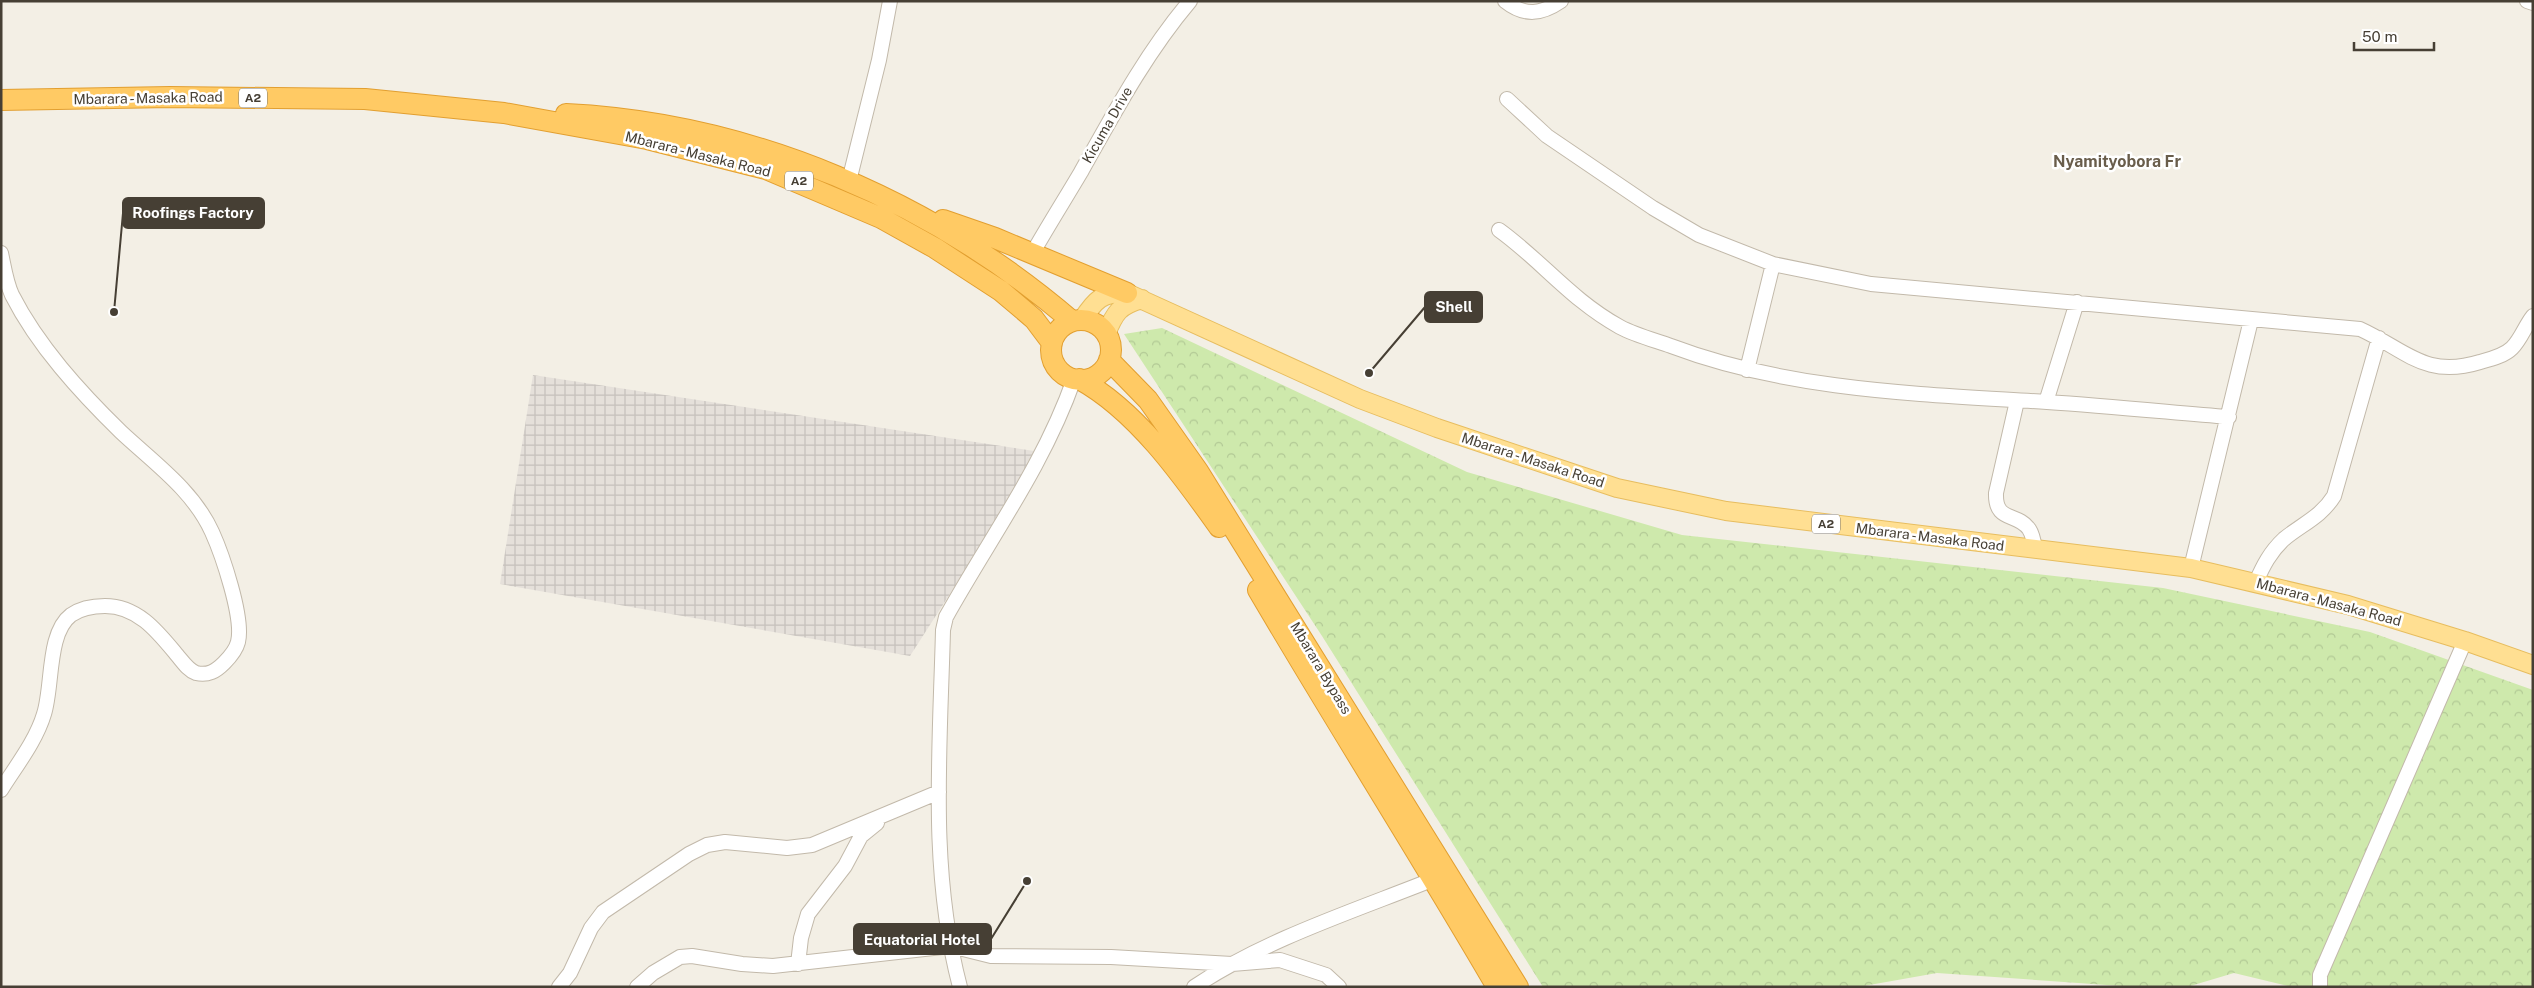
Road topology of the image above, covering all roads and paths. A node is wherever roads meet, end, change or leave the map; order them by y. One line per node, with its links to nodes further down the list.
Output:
1 (890, 1): 10 (street)
2 (1190, 1): 15 (street, Kicuma Drive)
3 (1505, 1): 4 (street)
4 (1561, 1)
5 (2527, 1): 6 (street)
6 (2533, 3)
7 (1507, 99): 17 (street)
8 (2, 105): 9 (highway, Mbarara - Masaka Road / A2)
9 (504, 113): 10 (highway, Mbarara - Masaka Road / A2); 25 (highway, Mbarara - Masaka Road / A2)
10 (849, 181): 11 (highway, Mbarara - Masaka Road / A2)
11 (912, 212): 13 (highway, A2); 16 (highway, Mbarara - Masaka Road / A2)
12 (1499, 230): 27 (street)
13 (995, 238): 15 (highway, A2); 16 (highway)
14 (1, 253): 37 (street)
15 (1032, 254): 18 (highway, A2)
16 (985, 256): 21 (highway, Mbarara - Masaka Road / A2)
17 (1772, 264): 19 (street); 27 (street)
18 (1135, 296): 21 (main road); 23 (main road); 32 (main road, Mbarara - Masaka Road / A2)
19 (2077, 302): 22 (street); 30 (street)
20 (2533, 316): 24 (street)
21 (1077, 320): 23 (highway, A2); 25 (highway)
22 (2250, 320): 24 (street); 31 (street)
23 (1106, 334): 26 (highway)
24 (2379, 338): 34 (street)
25 (1052, 343): 28 (highway, A2)
26 (1109, 360): 28 (highway); 50 (highway, Mbarara Bypass)
27 (1747, 370): 29 (street)
28 (1077, 379): 38 (street); 40 (highway, Mbarara Bypass)
29 (2017, 401): 30 (street); 32 (street)
30 (2046, 402): 31 (street)
31 (2229, 417): 33 (street)
32 (2035, 549): 33 (main road, Mbarara - Masaka Road / A2)
33 (2191, 568): 34 (main road, Mbarara - Masaka Road / A2)
34 (2256, 582): 35 (main road, Mbarara - Masaka Road / A2)
35 (2465, 641): 36 (main road, Mbarara - Masaka Road / A2); 51 (street)
36 (2533, 664)
37 (1, 790)
38 (939, 792): 39 (street); 41 (street)
39 (892, 812): 42 (street); 44 (street)
40 (1434, 879): 43 (street); 49 (highway, Mbarara Bypass)
41 (951, 946): 42 (street); 43 (street); 46 (street)
42 (798, 964): 45 (street)
43 (1232, 964): 47 (street); 48 (street)
44 (559, 987)
45 (637, 987)
46 (960, 987)
47 (1194, 987)
48 (1339, 987)
49 (1497, 987)
50 (1518, 987)
51 (2320, 987)

